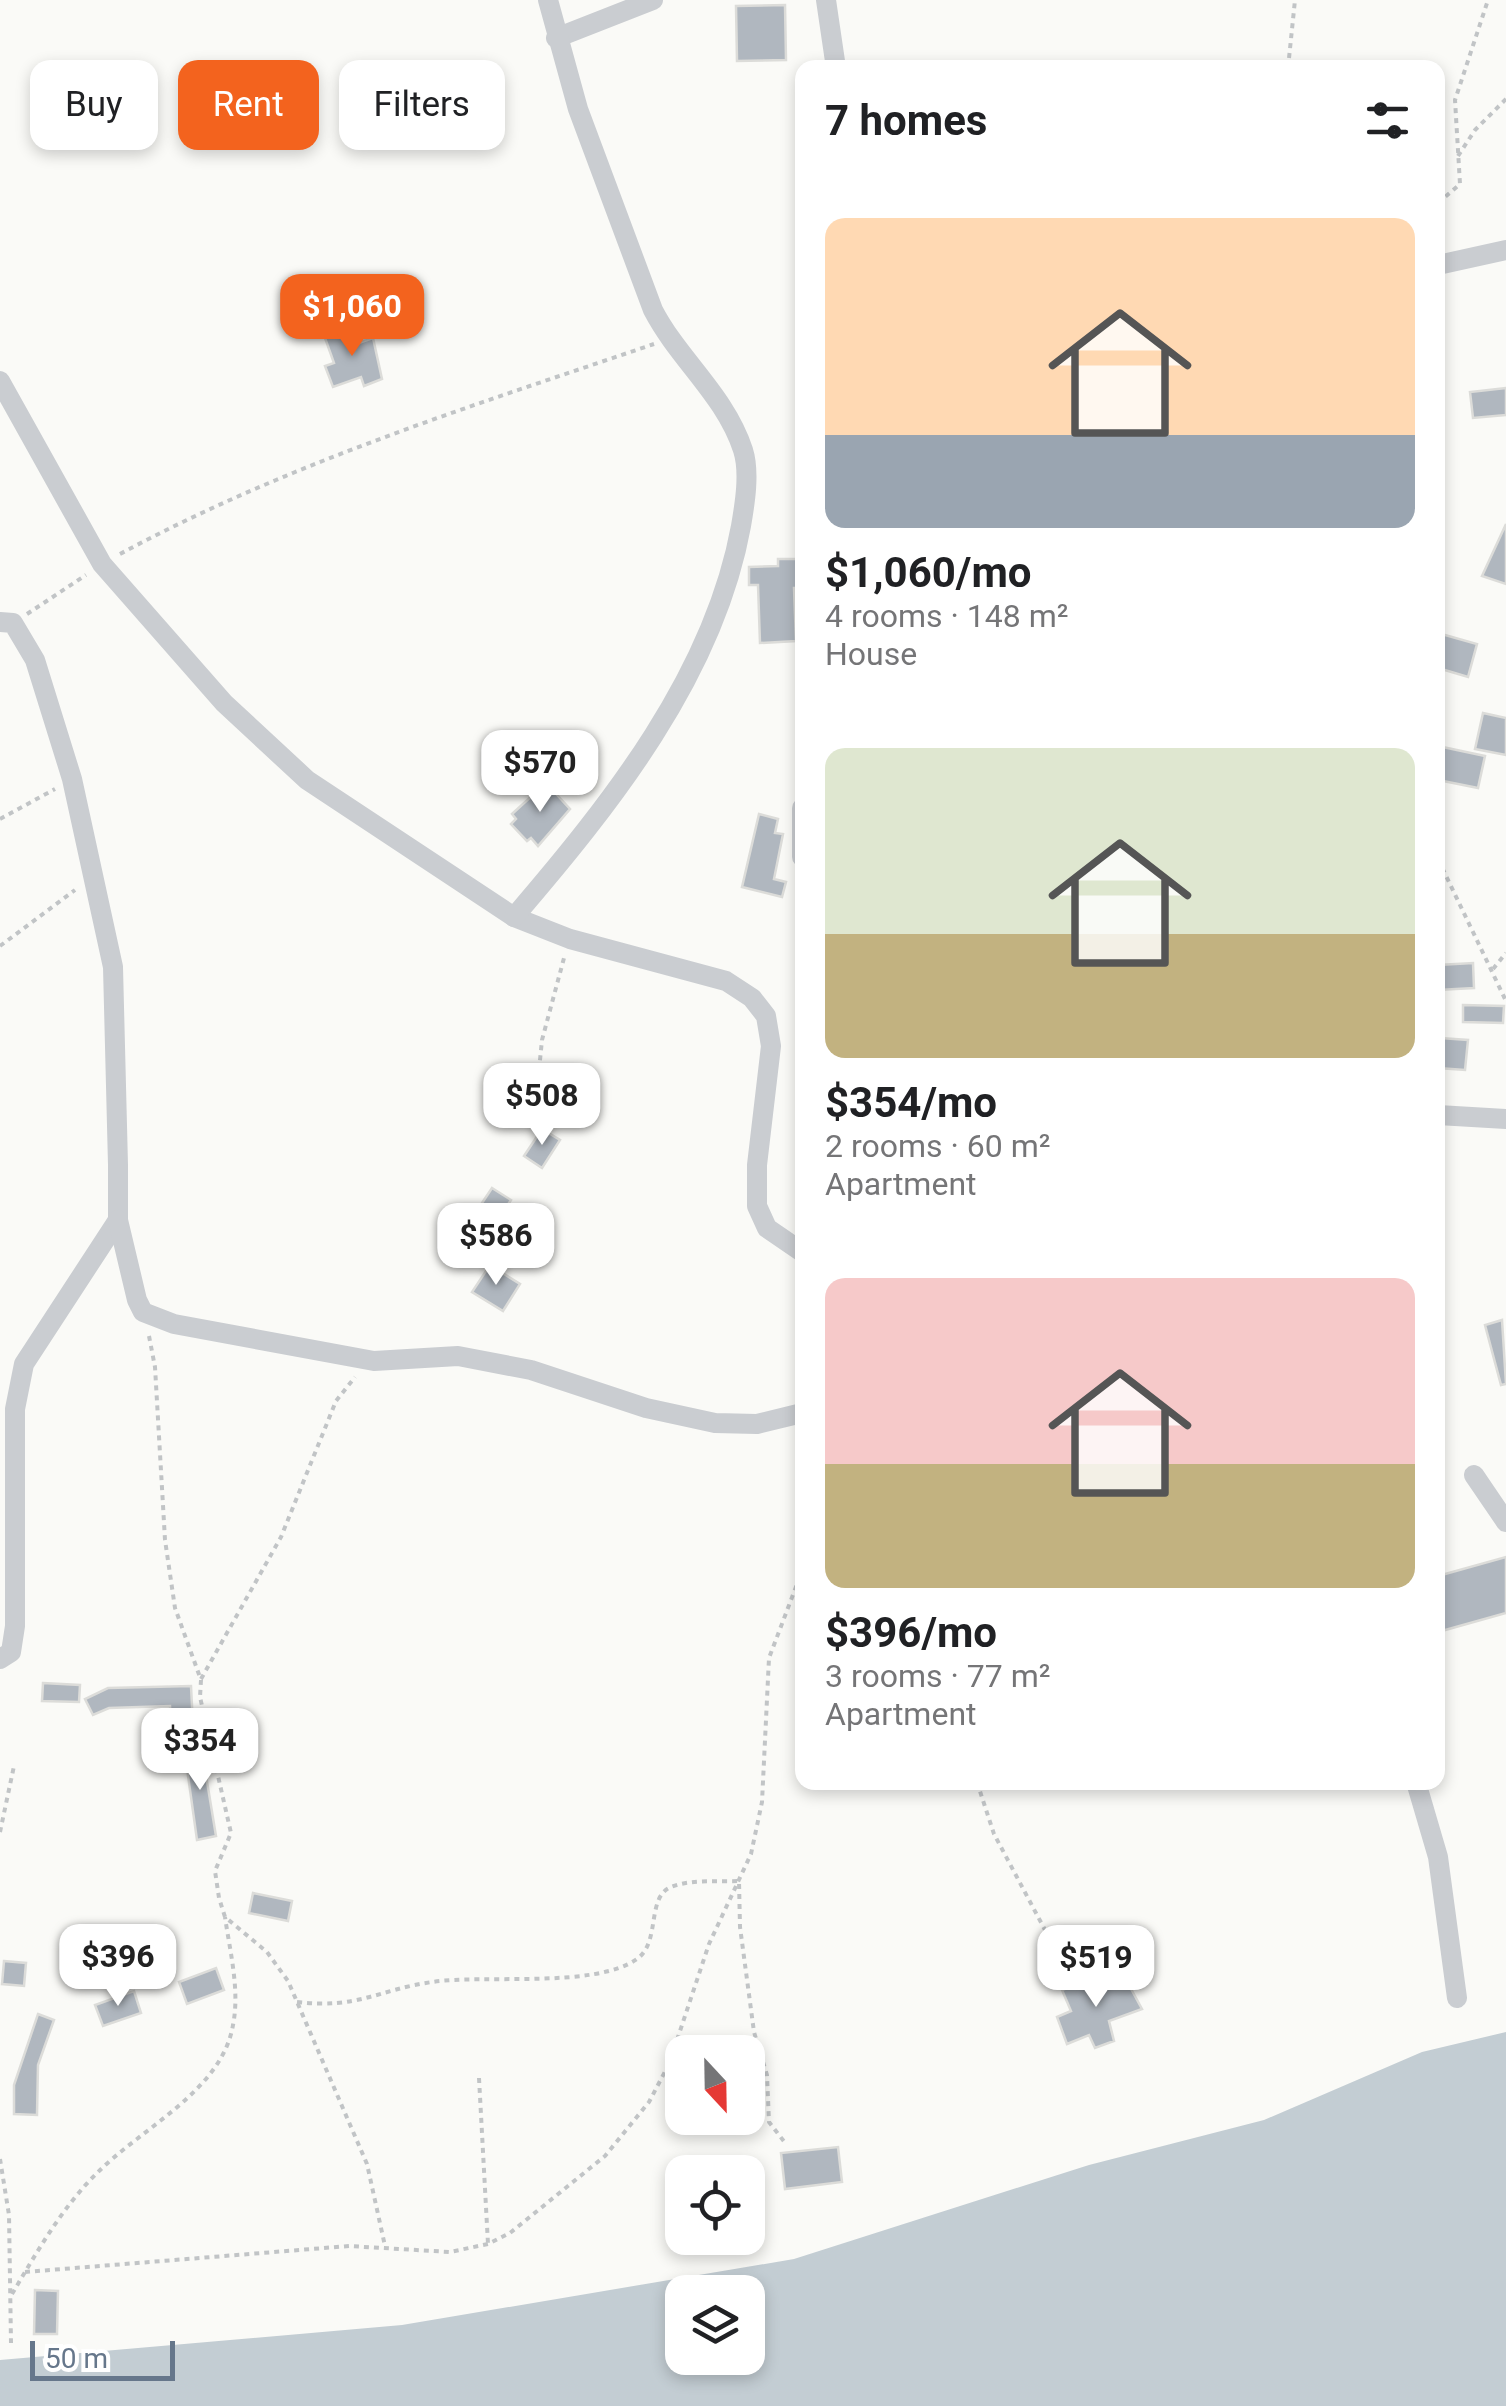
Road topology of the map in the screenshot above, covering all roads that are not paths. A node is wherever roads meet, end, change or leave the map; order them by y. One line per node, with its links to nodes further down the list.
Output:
1 (548, 0): 4 (street)
2 (653, 0): 4 (street)
3 (826, 0): 5 (street)
4 (556, 38): 10 (street)
5 (835, 60)
6 (1506, 250): 7 (street)
7 (1445, 263)
8 (0, 381): 10 (street)
9 (7, 623): 13 (street)
10 (514, 917): 14 (street)
11 (1445, 1115): 12 (street)
12 (1506, 1119)
13 (118, 1220): 15 (street); 18 (street)
14 (795, 1247)
15 (795, 1415)
16 (1474, 1475): 17 (street)
17 (1506, 1522)
18 (0, 1660)
19 (1418, 1790): 20 (street)
20 (1457, 1998)

